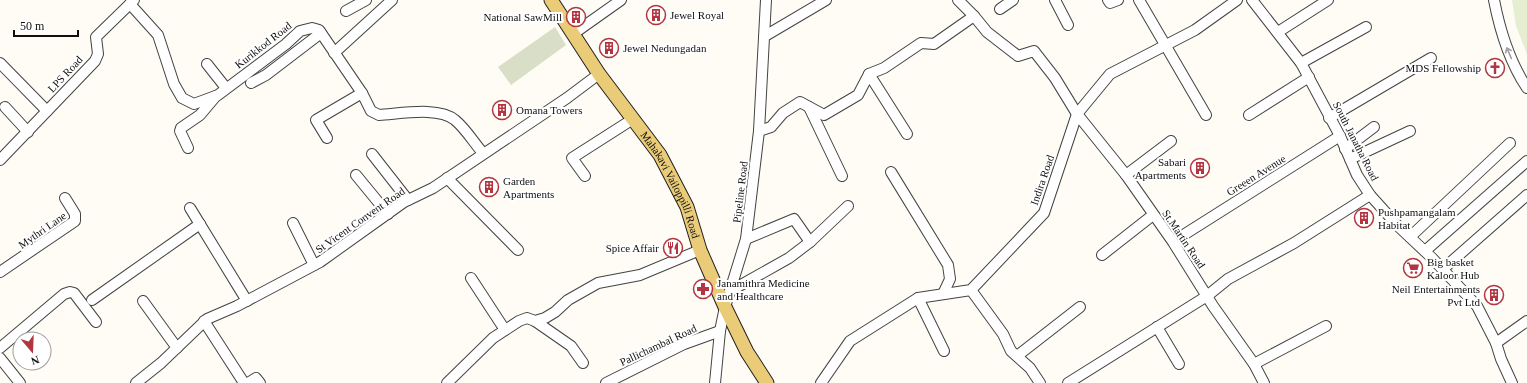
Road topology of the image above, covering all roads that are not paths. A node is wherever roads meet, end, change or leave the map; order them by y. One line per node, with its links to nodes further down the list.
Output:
1 (366, 0): 17 (street)
2 (392, 0): 26 (street)
3 (551, 0): 23 (main road, Mahakavi Vailoppilli Road)
4 (621, 0): 23 (street)
5 (766, 0): 24 (street, Pipeline Road)
6 (826, 0): 24 (street)
7 (958, 0): 18 (street)
8 (1055, 0): 19 (street)
9 (1108, 0): 10 (street)
10 (1118, 0)
11 (1139, 0): 25 (street)
12 (1237, 0): 25 (street, Indira Road)
13 (1252, 0): 21 (street, South Janatha Road)
14 (1328, 0): 21 (street)
15 (1494, 0): 36 (street, one-way to 15)
16 (132, 2): 38 (street, Kurikkod Road); 41 (street, LPS Road)
17 (346, 11)
18 (974, 16): 32 (street); 42 (street, St.Martin Road)
19 (1068, 25)
20 (1366, 27): 29 (street)
21 (1278, 32): 29 (street, South Janatha Road)
22 (321, 33): 26 (street); 34 (street); 35 (street, Kurikkod Road)
23 (573, 34): 31 (main road, Mahakavi Vailoppilli Road)
24 (765, 36): 49 (street, Pipeline Road)
25 (1165, 45): 42 (street, Indira Road); 43 (street)
26 (334, 53): 37 (street)
27 (1431, 58): 45 (street)
28 (0, 63): 41 (street)
29 (1301, 63): 33 (street, South Janatha Road)
30 (207, 64): 35 (street)
31 (599, 74): 46 (main road, Mahakavi Vailoppilli Road); 59 (street, St Vicent Convent Road)
32 (869, 74): 40 (street); 51 (street)
33 (1309, 77): 44 (street); 45 (street, South Janatha Road)
34 (251, 83)
35 (226, 88): 38 (street, Kurikkod Road)
36 (1527, 88)
37 (362, 94): 53 (street); 59 (street)
38 (218, 95): 56 (street)
39 (5, 107): 50 (street)
40 (809, 107): 49 (street); 67 (street)
41 (47, 111): 50 (street, LPS Road)
42 (1077, 114): 64 (street, St.Martin Road); 92 (street, Indira Road)
43 (1206, 115)
44 (1249, 115)
45 (1329, 118): 52 (street, South Janatha Road)
46 (633, 119): 66 (street); 84 (main road, Mahakavi Vailoppilli Road)
47 (1374, 127): 57 (street)
48 (1410, 130): 60 (street)
49 (759, 131): 81 (street, Pipeline Road)
50 (28, 132): 61 (street, LPS Road)
51 (907, 134)
52 (1340, 136): 57 (street, South Janatha Road); 79 (street, Greeen Avenue)
53 (328, 138)
54 (1171, 141): 64 (street)
55 (1510, 143): 80 (street)
56 (188, 148)
57 (1345, 149): 60 (street, South Janatha Road)
58 (372, 154): 72 (street)
59 (483, 154): 68 (street, St Vicent Convent Road)
60 (1350, 159): 69 (street, South Janatha Road)
61 (0, 160)
62 (1527, 161): 85 (street)
63 (891, 172): 93 (street)
64 (1126, 175): 76 (street, St.Martin Road)
65 (356, 176): 75 (street)
66 (585, 176)
67 (842, 176)
68 (447, 178): 72 (street, St Vicent Convent Road); 83 (street)
69 (1370, 195): 80 (street, South Janatha Road); 94 (street)
70 (1527, 195): 88 (street)
71 (65, 198): 89 (street, Mythri Lane)
72 (408, 200): 75 (street, St Vicent Convent Road)
73 (848, 206): 82 (street)
74 (190, 208): 78 (street)
75 (388, 214): 87 (street, St Vicent Convent Road)
76 (1154, 215): 86 (street); 94 (street, St.Martin Road)
77 (293, 223): 87 (street)
78 (200, 224): 96 (street); 98 (street)
79 (1185, 234)
80 (1410, 237): 85 (street, South Janatha Road)
81 (746, 239): 82 (street); 91 (street, Pipeline Road)
82 (810, 242): 91 (street)
83 (518, 250)
84 (700, 250): 99 (main road, Mahakavi Vailoppilli Road); 103 (street)
85 (1425, 251): 88 (street, South Janatha Road)
86 (1102, 255)
87 (314, 265): 98 (street, St Vicent Convent Road)
88 (1443, 270): 109 (street, South Janatha Road)
89 (0, 272)
90 (471, 278): 107 (street)
91 (732, 290): 99 (street, Pipeline Road)
92 (971, 290): 93 (street); 113 (street)
93 (943, 294): 95 (street)
94 (1206, 296): 106 (street); 117 (street, St.Martin Road)
95 (918, 298): 112 (street); 128 (street)
96 (92, 300)
97 (143, 301): 111 (street)
98 (247, 301): 102 (street, St Vicent Convent Road)
99 (725, 307): 108 (street, Pipeline Road); 127 (main road, Mahakavi Vailoppilli Road)
100 (1080, 307): 113 (street)
101 (1527, 320): 109 (street)
102 (204, 321): 111 (street, St Vicent Convent Road); 121 (street)
103 (535, 321): 107 (street); 115 (street)
104 (96, 322): 110 (street)
105 (1326, 326): 117 (street)
106 (1157, 327): 116 (street); 130 (street)
107 (505, 330): 124 (street)
108 (720, 331): 125 (street, Pallichambal Road); 126 (street, Pipeline Road)
109 (1496, 342): 132 (street, South Janatha Road)
110 (0, 348)
111 (177, 348): 120 (street, St Vicent Convent Road)
112 (944, 351)
113 (1017, 356): 129 (street)
114 (0, 358): 118 (street)
115 (582, 364)
116 (1179, 364)
117 (1254, 364): 131 (street, St.Martin Road)
118 (3, 370): 119 (street)
119 (20, 383)
120 (136, 383)
121 (244, 383)
122 (248, 383): 123 (street)
123 (260, 383)
124 (447, 383)
125 (606, 383)
126 (714, 383)
127 (767, 383)
128 (821, 383)
129 (1040, 383)
130 (1068, 383)
131 (1264, 383)
132 (1512, 383)

